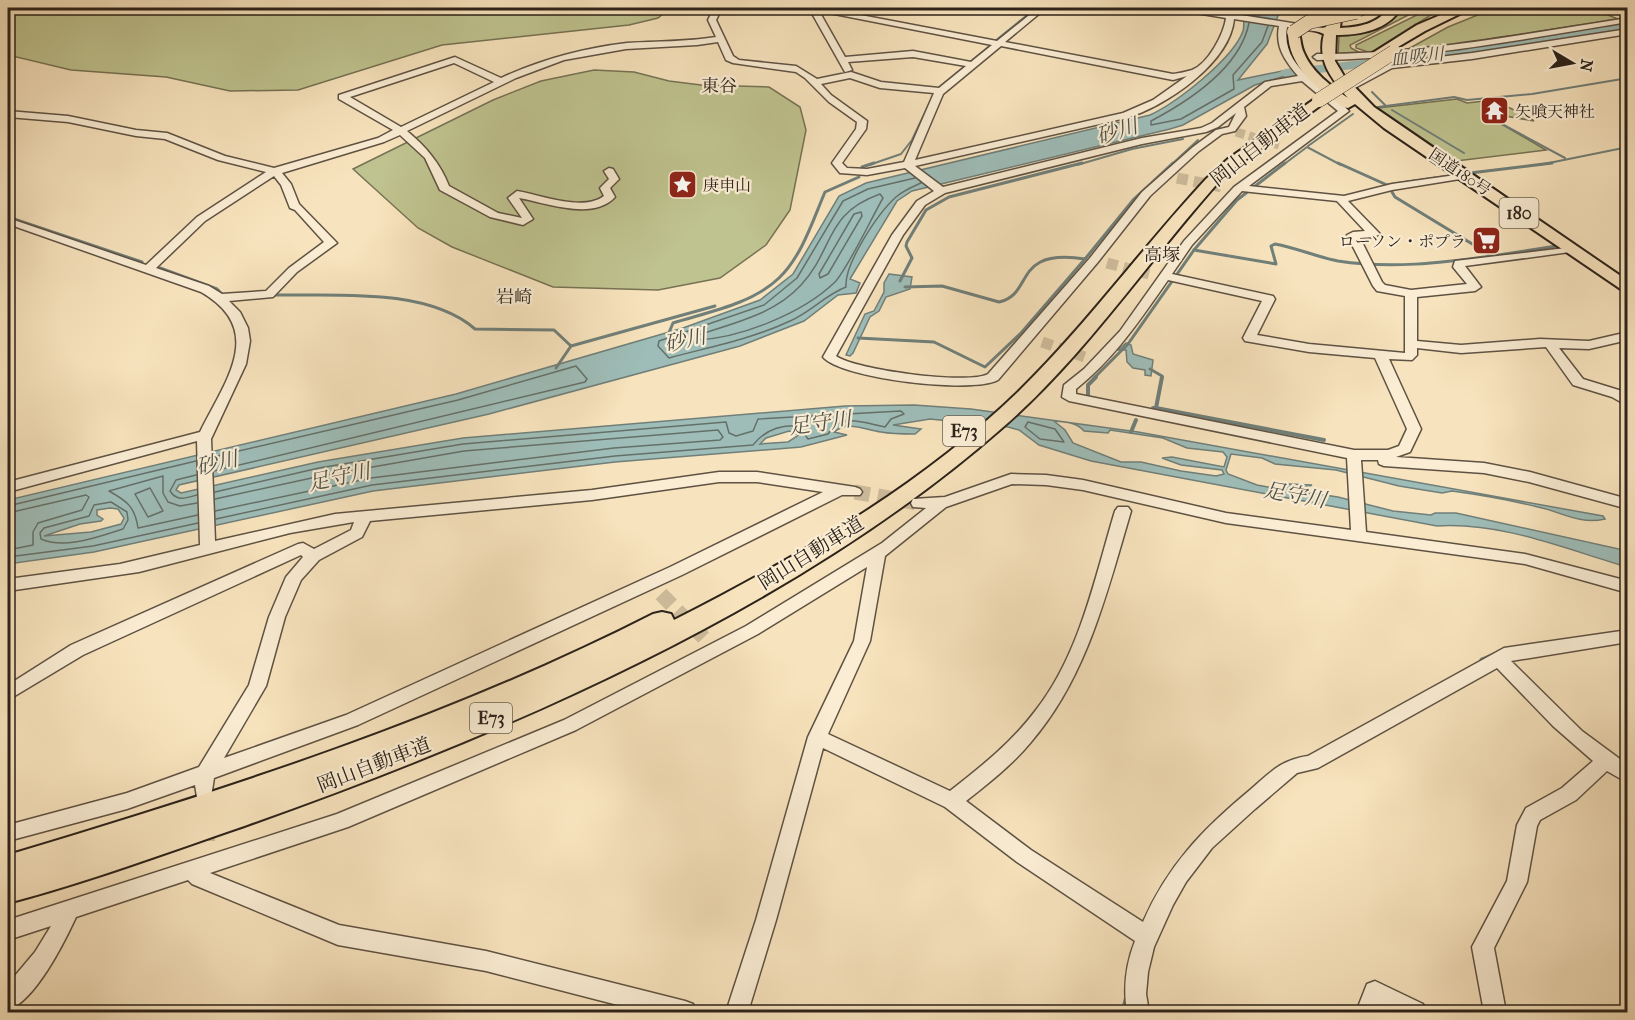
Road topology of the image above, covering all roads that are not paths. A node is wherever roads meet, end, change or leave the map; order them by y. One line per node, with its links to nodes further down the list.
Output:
1 (718, 8): 18 (street)
2 (814, 8): 19 (street); 21 (street)
3 (1042, 8): 19 (street)
4 (1178, 8): 13 (street)
5 (1325, 8): 16 (highway)
6 (1336, 8): 16 (highway)
7 (1342, 8): 9 (highway)
8 (1370, 8): 15 (highway, bridge)
9 (1390, 8): 16 (highway)
10 (1449, 8): 20 (highway)
11 (1466, 8): 20 (highway, 岡山自動車道 / E73)
12 (1481, 8): 20 (highway, 岡山自動車道 / E73)
13 (1232, 15): 15 (street); 23 (street)
14 (1628, 20): 24 (street)
15 (1286, 27): 16 (street); 24 (highway)
16 (1328, 31): 24 (highway)
17 (1628, 31): 28 (street)
18 (719, 39): 26 (street); 27 (street)
19 (999, 43): 22 (street); 23 (street)
20 (1385, 52): 24 (highway, 岡山自動車道 / E73, bridge)
21 (844, 60): 22 (street); 25 (street)
22 (970, 64): 29 (street)
23 (1194, 72): 38 (street)
24 (1315, 73): 28 (highway, 国道180号 / 180); 30 (street); 35 (highway); 37 (street); 63 (highway, 岡山自動車道 / E73)
25 (851, 75): 27 (street); 29 (street)
26 (502, 82): 32 (street); 32 (street)
27 (817, 82): 38 (street)
28 (1352, 88): 35 (highway, 国道180号 / 180)
29 (941, 92): 38 (street)
30 (1240, 108): 33 (street); 34 (street)
31 (8, 114): 40 (street)
32 (400, 129): 39 (street); 40 (street)
33 (1228, 132): 34 (street); 53 (street)
34 (1172, 136): 43 (street)
35 (1409, 138): 41 (highway, 国道180号 / 180)
36 (1279, 145): 37 (street)
37 (1291, 149): 42 (street)
38 (909, 166): 43 (street)
39 (609, 171)
40 (273, 172): 47 (street); 51 (street)
41 (1466, 176): 44 (street); 46 (highway, 国道180号 / 180)
42 (1241, 189): 44 (street); 48 (street)
43 (939, 190): 53 (street)
44 (1343, 199): 50 (street)
45 (8, 221): 47 (street)
46 (1570, 249): 49 (highway, 国道180号 / 180); 50 (street)
47 (148, 269): 51 (street)
48 (1165, 277): 57 (street); 59 (street)
49 (1628, 289)
50 (1411, 294): 55 (street)
51 (219, 298): 61 (street)
52 (1628, 336): 56 (street)
53 (1028, 337): 54 (street)
54 (1042, 342)
55 (1413, 344): 56 (street); 57 (street)
56 (1551, 344): 60 (street)
57 (1381, 356): 62 (street)
58 (1084, 357): 59 (street)
59 (1098, 362): 62 (street)
60 (1628, 402)
61 (205, 437): 64 (street); 73 (street)
62 (1359, 456): 69 (street); 72 (street)
63 (926, 469): 88 (highway, 岡山自動車道 / E73); 89 (highway, 岡山自動車道 / E73)
64 (8, 487)
65 (839, 490): 66 (street); 71 (street); 84 (street)
66 (855, 492)
67 (918, 503): 68 (street)
68 (940, 504): 72 (street); 74 (street)
69 (1628, 504)
70 (1123, 511): 85 (street)
71 (364, 516): 73 (street); 75 (street)
72 (1358, 533): 77 (street)
73 (207, 544): 76 (street)
74 (877, 554): 81 (street); 87 (street)
75 (313, 556): 80 (street); 84 (street)
76 (8, 585)
77 (1628, 587)
78 (1628, 636): 79 (street)
79 (1499, 658): 82 (street); 92 (street)
80 (8, 693)
81 (816, 737): 85 (street); 95 (street)
82 (1605, 761): 83 (street); 99 (street)
83 (1628, 775)
84 (204, 782): 86 (street)
85 (952, 801): 92 (street)
86 (8, 832)
87 (201, 861): 90 (street); 94 (street)
88 (8, 868)
89 (8, 889)
90 (68, 912): 91 (street); 93 (street)
91 (8, 930)
92 (1142, 934): 96 (street)
93 (8, 999)
94 (685, 1012)
95 (737, 1012)
96 (1138, 1012)
97 (1367, 1012): 98 (street)
98 (1415, 1012)
99 (1495, 1012)

